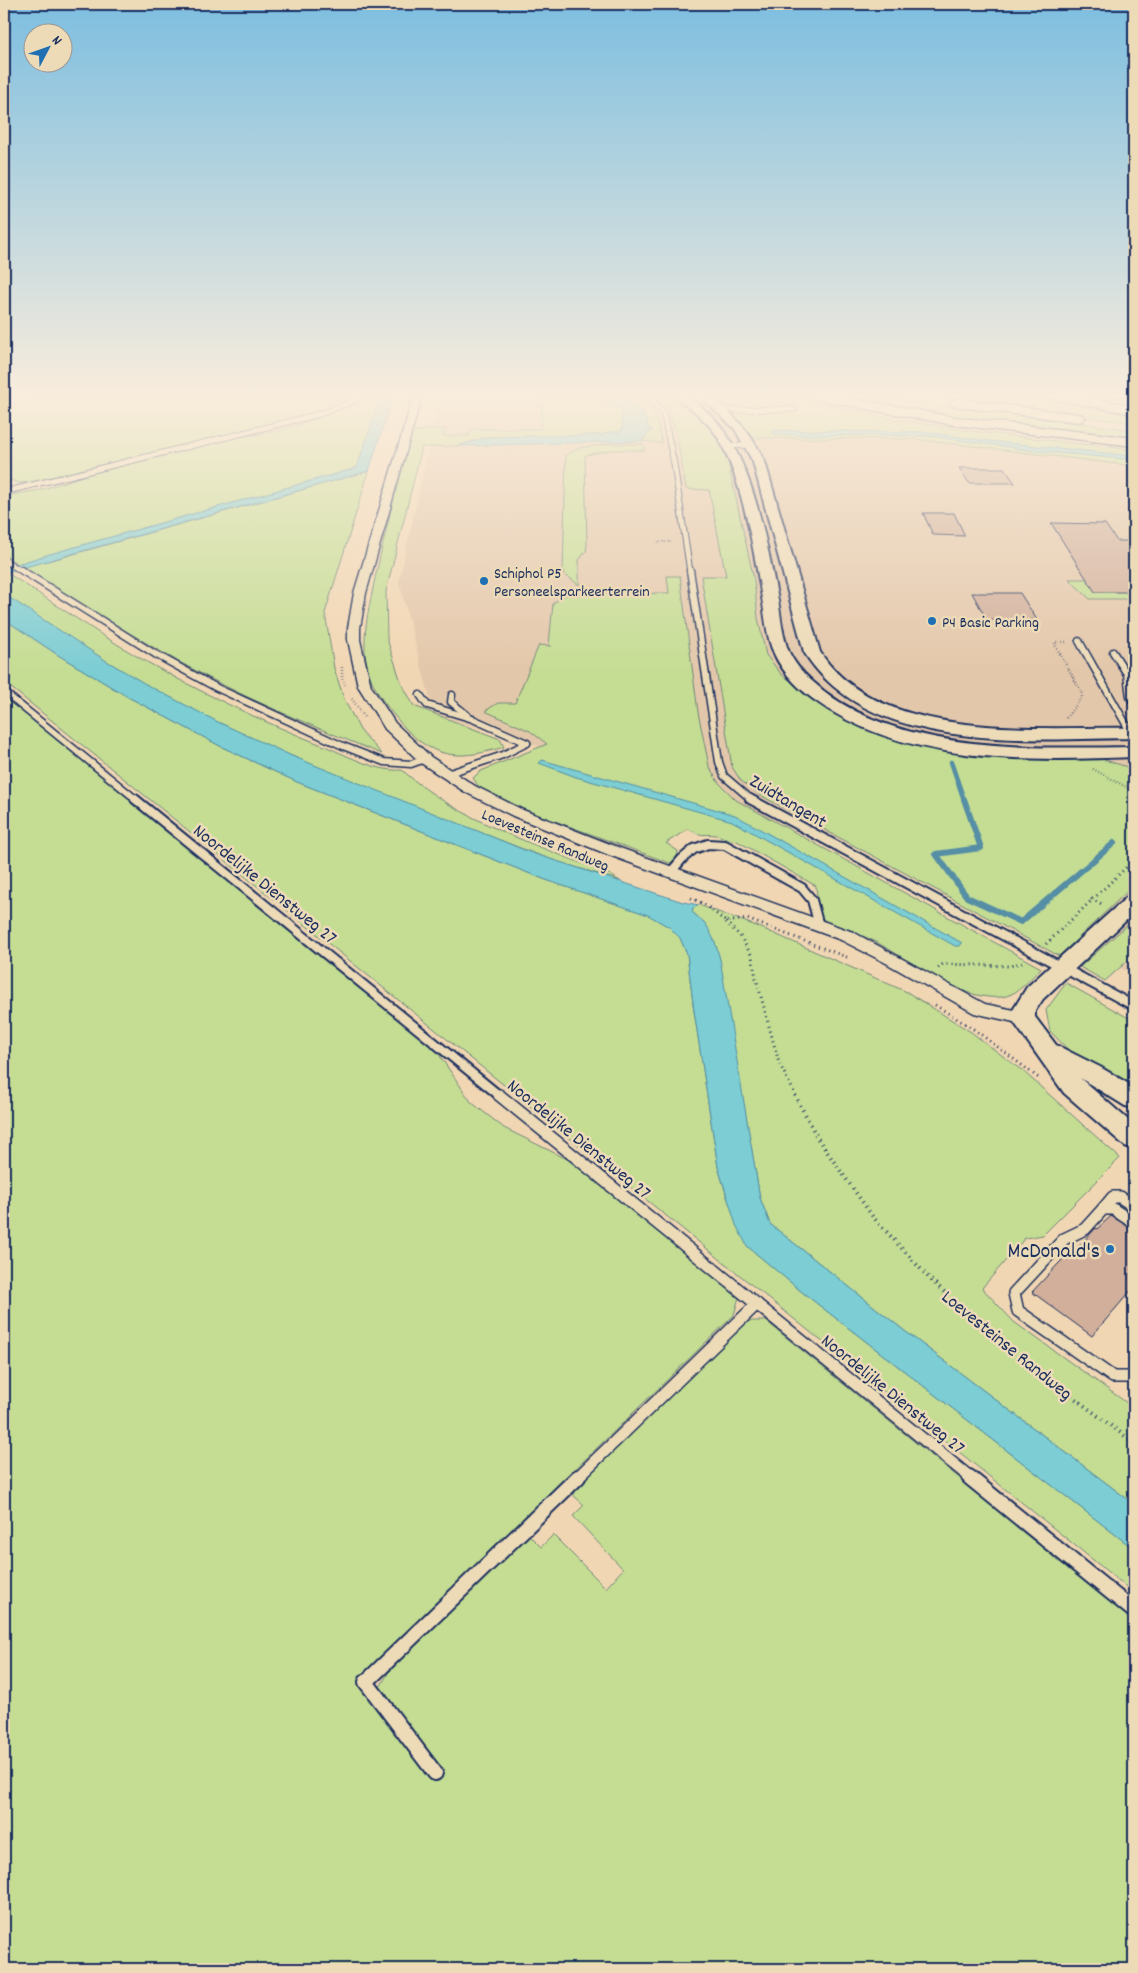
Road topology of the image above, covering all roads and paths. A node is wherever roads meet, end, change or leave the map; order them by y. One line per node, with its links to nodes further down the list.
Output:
1 (6, 487): 7 (lane)
2 (26, 487): 7 (lane)
3 (392, 487): 27 (street, Loevesteinse Randweg)
4 (678, 487): 38 (lane, Zuidtangent)
5 (744, 487): 25 (street)
6 (767, 487): 23 (street)
7 (10, 491): 8 (lane)
8 (4, 492)
9 (658, 542): 10 (path)
10 (673, 542)
11 (4, 560): 12 (lane)
12 (10, 564): 13 (lane)
13 (17, 570): 27 (lane)
14 (1079, 641): 23 (path); 24 (lane)
15 (1113, 652): 20 (lane)
16 (341, 661): 22 (path)
17 (4, 692): 49 (lane, Noordelijke Dienstweg 27)
18 (420, 695): 21 (lane)
19 (452, 695): 21 (lane)
20 (1134, 704)
21 (473, 720): 28 (lane)
22 (367, 722)
23 (1072, 734): 24 (street)
24 (1133, 736)
25 (1082, 752): 26 (street); 29 (path)
26 (1134, 752)
27 (425, 759): 28 (street, Loevesteinse Randweg)
28 (447, 774): 31 (street, Loevesteinse Randweg)
29 (1134, 792)
30 (1134, 860): 33 (path)
31 (671, 872): 36 (street, Loevesteinse Randweg); 36 (lane)
32 (690, 898): 35 (path, Loevesteinse Randweg)
33 (1091, 898)
34 (1134, 902): 38 (street)
35 (726, 922): 37 (path); 51 (path, Loevesteinse Randweg)
36 (819, 926): 41 (street, Loevesteinse Randweg)
37 (854, 960)
38 (1062, 968): 40 (lane, Zuidtangent); 41 (street)
39 (935, 1005): 43 (path)
40 (1134, 1006)
41 (1023, 1018): 42 (street)
42 (1045, 1051): 44 (street); 45 (street)
43 (1042, 1081)
44 (1134, 1099)
45 (1134, 1139)
46 (1134, 1206): 47 (lane)
47 (1103, 1209): 48 (lane); 50 (lane)
48 (1134, 1223)
49 (757, 1304): 52 (lane, Noordelijke Dienstweg 27); 53 (lane)
50 (1134, 1377)
51 (1134, 1443)
52 (1134, 1611)
53 (435, 1773)

